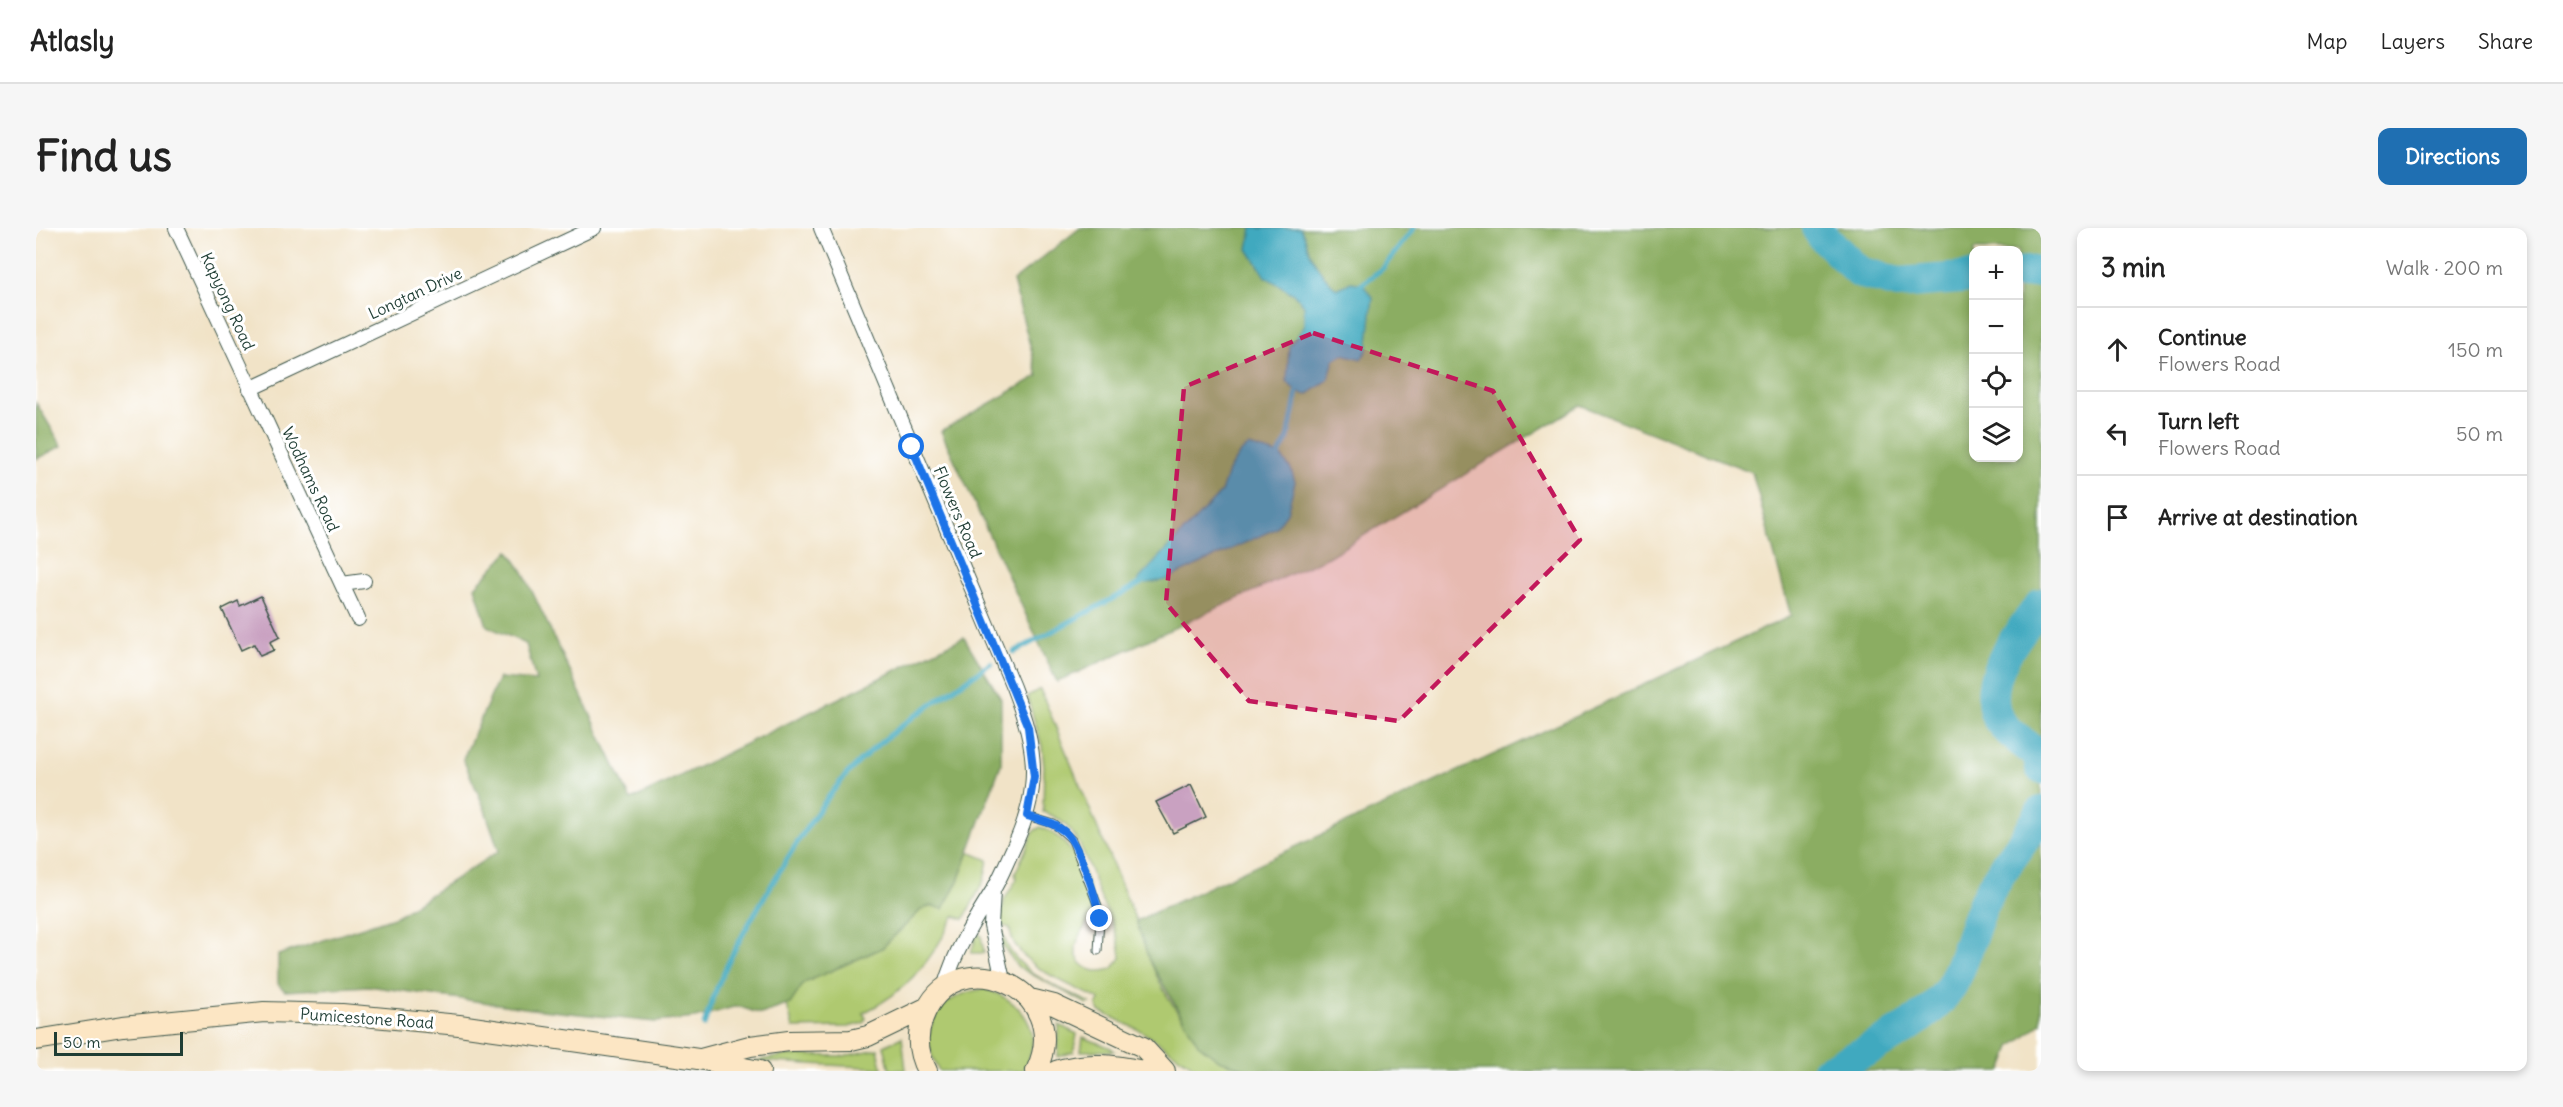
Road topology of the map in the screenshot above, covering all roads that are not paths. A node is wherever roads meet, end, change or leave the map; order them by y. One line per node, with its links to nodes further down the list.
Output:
1 (176, 228): 4 (street, Kapyong Road)
2 (594, 228): 4 (street, Longtan Drive)
3 (821, 228): 8 (street, Flowers Road)
4 (250, 389): 6 (street, Wodhams Road)
5 (364, 581): 6 (street)
6 (342, 584): 7 (street, Wodhams Road)
7 (358, 619)
8 (1027, 816): 9 (street, Flowers Road); 10 (lane)
9 (993, 890): 11 (street, Flowers Road); 12 (street, Flowers Road)
10 (1098, 951)
11 (1003, 980): 12 (main road); 13 (main road)
12 (944, 988): 14 (main road)
13 (1030, 999): 19 (main road); 22 (main road)
14 (926, 1008): 16 (main road, Pumicestone Road); 18 (main road)
15 (36, 1040): 16 (main road, Pumicestone Road)
16 (698, 1059): 17 (main road, Pumicestone Road)
17 (760, 1071)
18 (927, 1071)
19 (1036, 1071)
20 (1056, 1071): 21 (main road)
21 (1144, 1071)
22 (1165, 1071)

